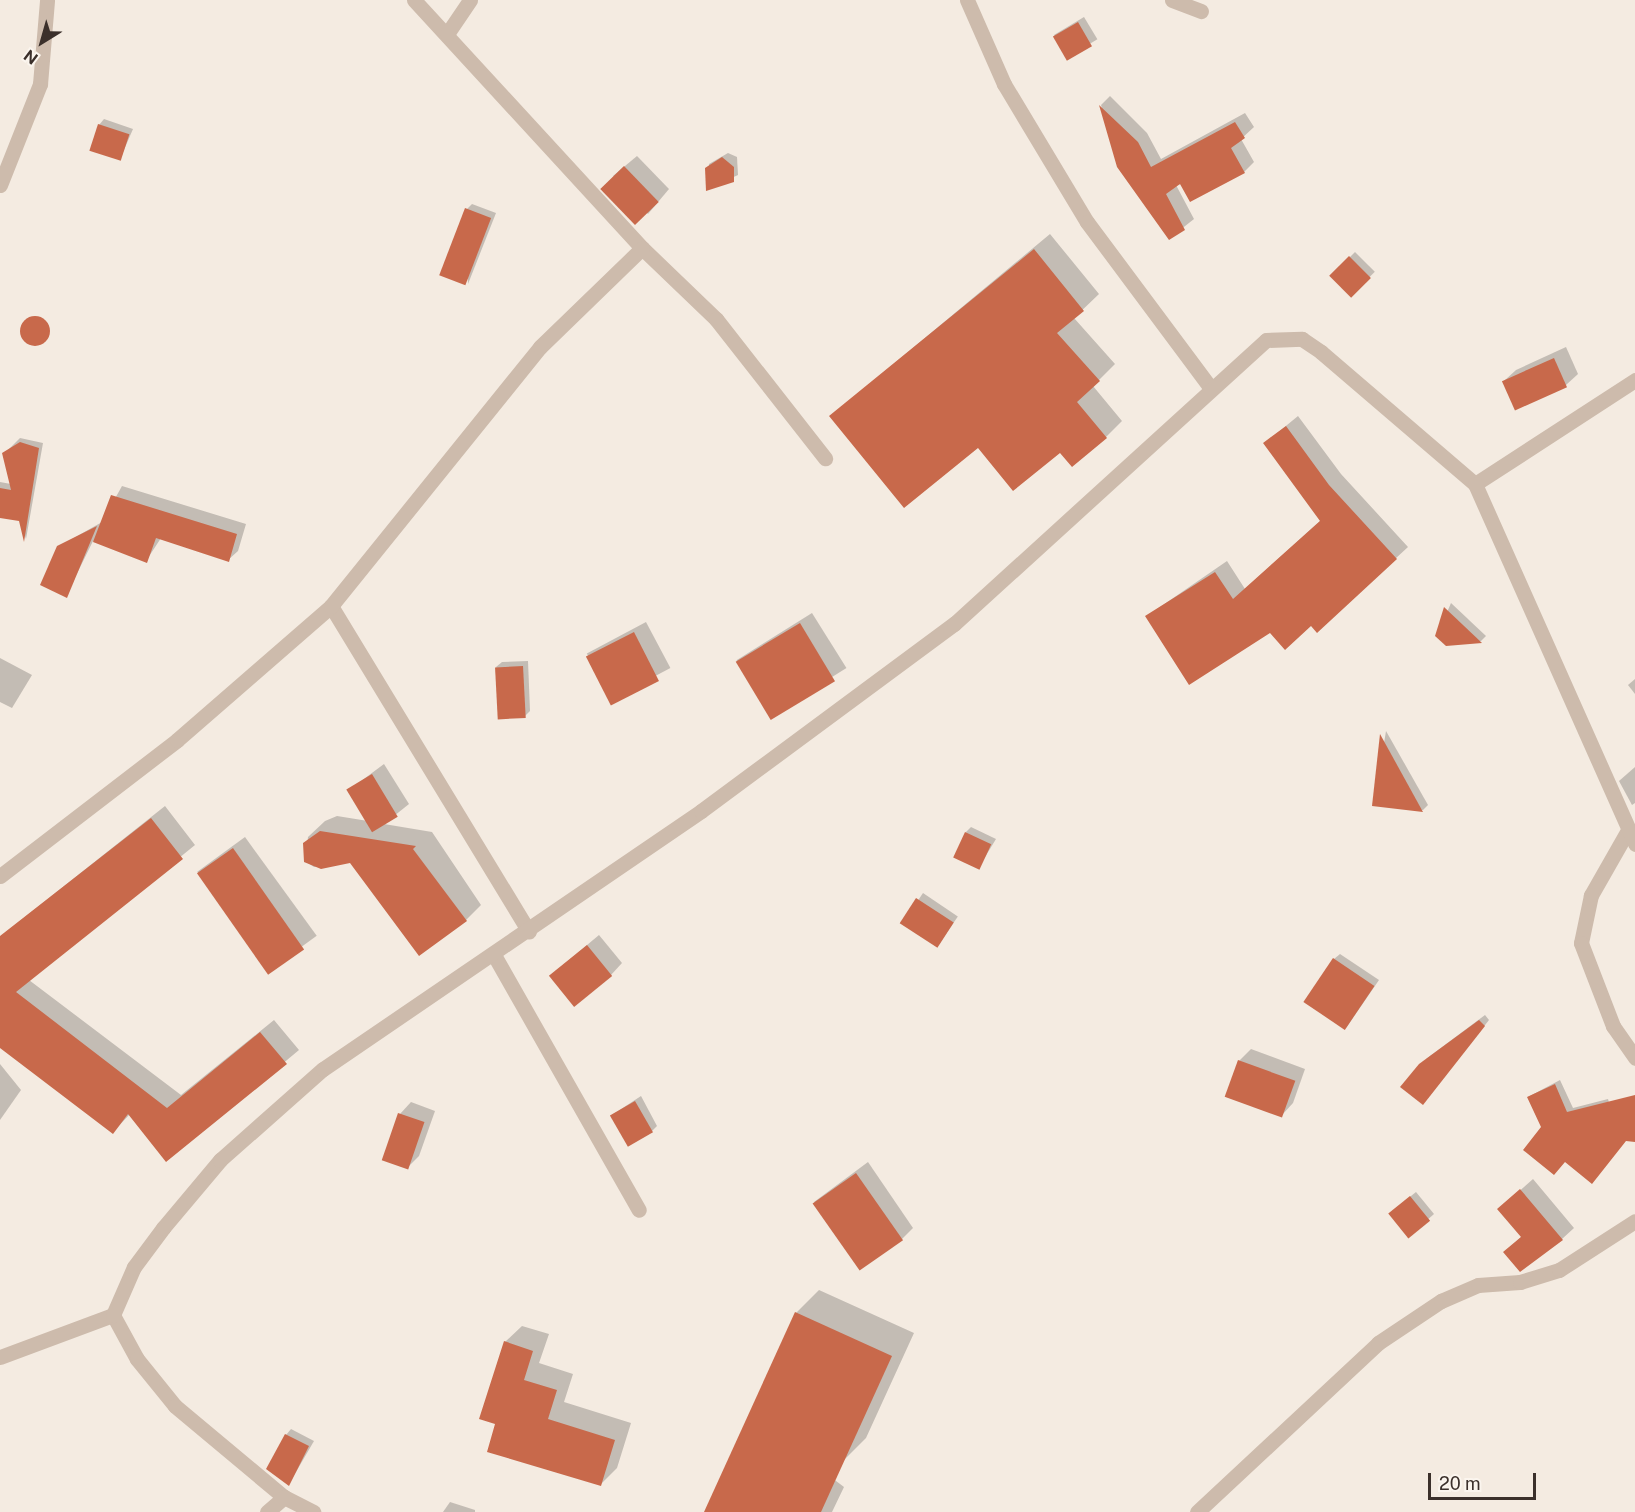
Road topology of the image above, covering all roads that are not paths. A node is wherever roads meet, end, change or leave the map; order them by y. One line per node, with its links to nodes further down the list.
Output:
1 (47, 0): 8 (street)
2 (414, 0): 7 (street)
3 (470, 0): 7 (street)
4 (1172, 0): 6 (street)
5 (970, 1): 11 (street)
6 (1201, 11)
7 (447, 34): 9 (street)
8 (0, 185)
9 (642, 248): 12 (street); 14 (street)
10 (1635, 380): 13 (street)
11 (1210, 387): 13 (street); 17 (street)
12 (825, 458)
13 (1475, 484): 15 (street)
14 (331, 606): 16 (street); 17 (street)
15 (1631, 838): 19 (street)
16 (0, 876)
17 (529, 932): 18 (street)
18 (494, 955): 20 (street); 22 (street)
19 (1635, 1058)
20 (639, 1210)
21 (1635, 1221): 27 (street)
22 (113, 1316): 23 (street); 24 (street)
23 (0, 1357)
24 (284, 1497): 25 (street); 26 (street)
25 (267, 1512)
26 (313, 1512)
27 (1197, 1512)

